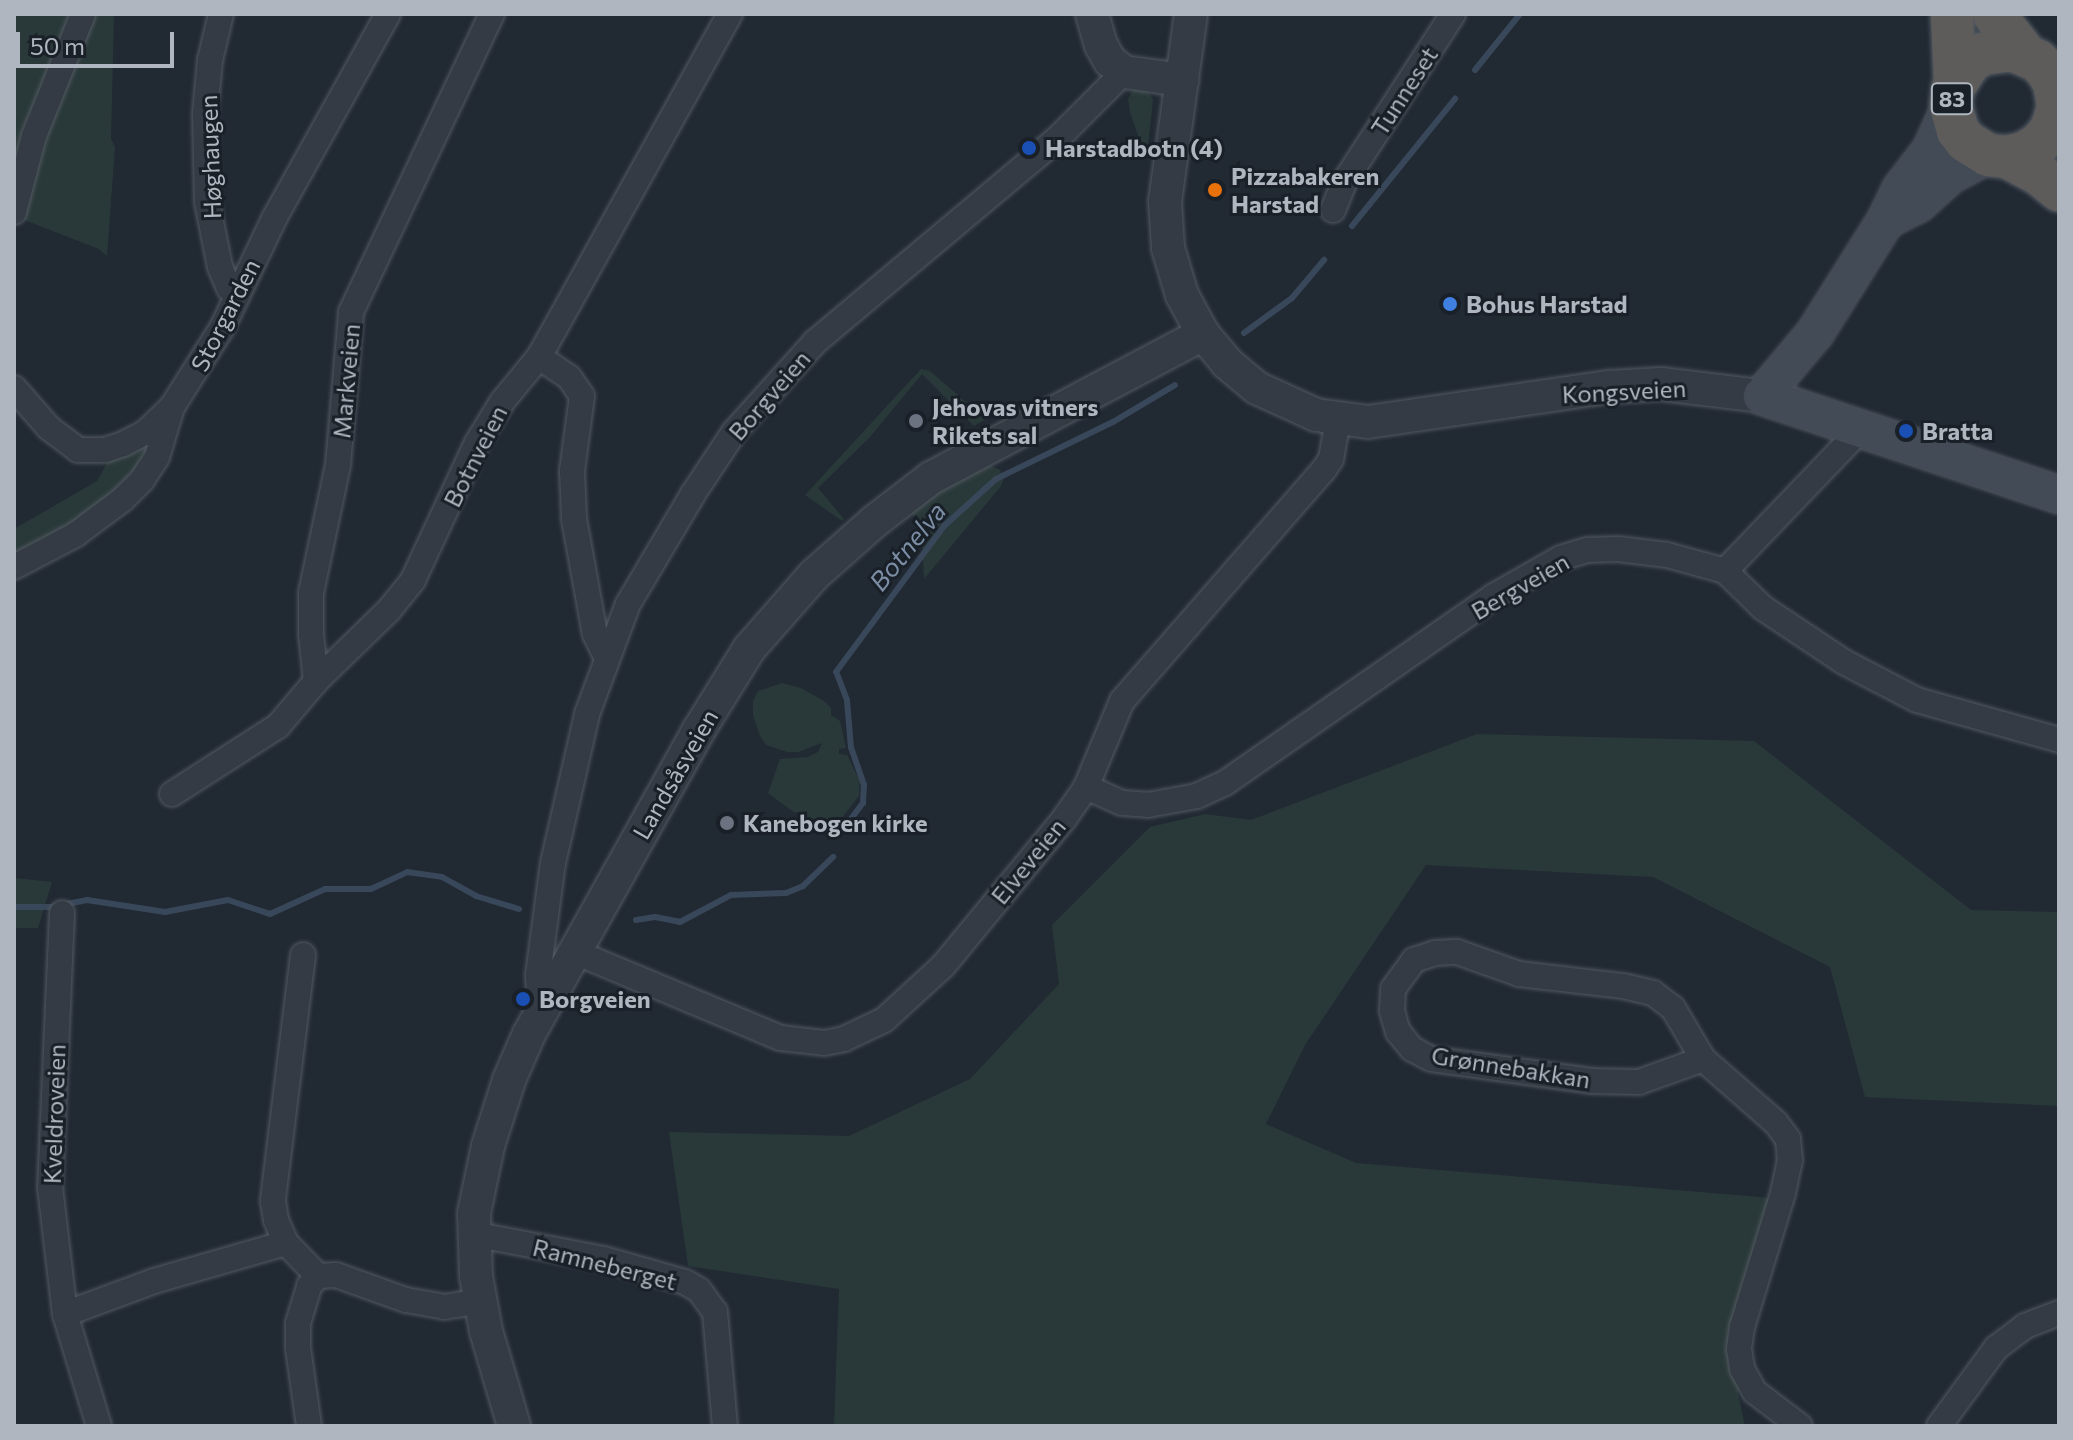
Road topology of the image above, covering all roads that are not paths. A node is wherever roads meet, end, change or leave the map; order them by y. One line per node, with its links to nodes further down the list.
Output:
1 (83, 14): 19 (street)
2 (221, 14): 21 (street, Høghaugen)
3 (388, 14): 21 (street, Storgarden)
4 (492, 14): 35 (street, Markveien)
5 (730, 14): 24 (street, Botnveien)
6 (1092, 14): 12 (street)
7 (1191, 14): 13 (street, Kongsveien)
8 (1453, 14): 18 (street, Tunneset)
9 (1952, 14): 14 (highway, 83)
10 (1994, 14): 11 (highway)
11 (2026, 55): 14 (highway, 83); 15 (highway)
12 (1124, 72): 13 (street); 34 (street, Borgveien)
13 (1182, 80): 23 (street, Kongsveien)
14 (1953, 95): 16 (highway, 83); 20 (main road)
15 (2058, 110): 16 (highway)
16 (1997, 156): 17 (highway, 83); 20 (main road)
17 (2059, 190)
18 (1333, 210)
19 (14, 212)
20 (1886, 220): 22 (main road)
21 (237, 294): 27 (street, Storgarden)
22 (1815, 333): 26 (main road); 28 (main road)
23 (1203, 334): 29 (street, Kongsveien); 40 (street, Landsåsveien)
24 (539, 357): 34 (street); 35 (street, Botnveien)
25 (14, 388): 27 (street)
26 (1762, 396): 28 (main road, Kongsveien); 29 (street, Kongsveien)
27 (172, 407): 32 (street, Storgarden)
28 (1810, 410): 30 (main road, Kongsveien)
29 (1338, 420): 37 (street, Elveveien)
30 (1861, 429): 31 (main road, Kongsveien); 33 (street)
31 (2059, 495)
32 (14, 567)
33 (1725, 571): 36 (street, Bergveien); 37 (street, Bergveien)
34 (606, 657): 42 (street, Borgveien)
35 (316, 681): 38 (street, Botnveien)
36 (2059, 740)
37 (1086, 787): 40 (street, Elveveien)
38 (172, 794)
39 (62, 913): 49 (street, Kveldroveien)
40 (575, 952): 42 (street, Landsåsveien)
41 (303, 955): 45 (street)
42 (541, 1012): 44 (street, Landsåsveien)
43 (1703, 1059): 43 (street, Grønnebakkan); 54 (street, Grønnebakkan)
44 (473, 1234): 47 (street, Landsåsveien); 53 (street, Ramneberget)
45 (286, 1243): 46 (street); 49 (street)
46 (318, 1276): 47 (street); 51 (street)
47 (480, 1301): 52 (street, Landsåsveien)
48 (2059, 1313): 55 (street)
49 (65, 1314): 50 (street, Kveldroveien)
50 (99, 1426)
51 (309, 1426)
52 (514, 1426)
53 (725, 1426)
54 (1800, 1426)
55 (1939, 1426)

